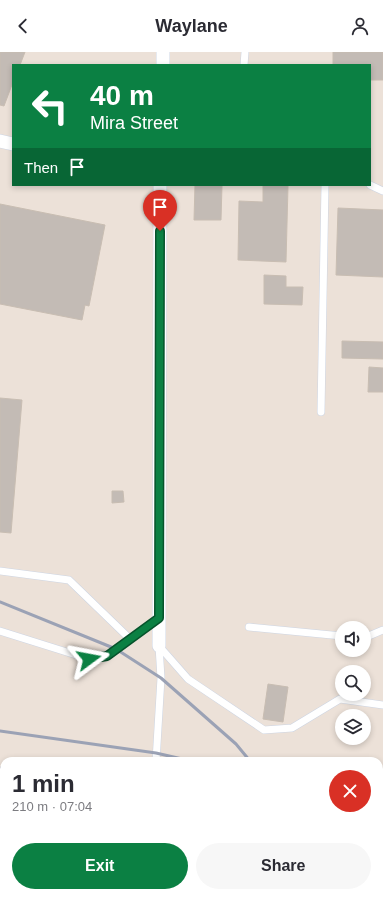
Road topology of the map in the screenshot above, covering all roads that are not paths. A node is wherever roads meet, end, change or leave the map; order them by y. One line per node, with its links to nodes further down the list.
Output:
1 (163, 52): 3 (street)
2 (245, 52): 4 (lane)
3 (163, 64)
4 (244, 64)
5 (0, 141): 6 (street)
6 (12, 144)
7 (371, 185): 10 (lane)
8 (160, 186): 13 (street)
9 (325, 186): 11 (lane)
10 (383, 191)
11 (321, 412)
12 (0, 571): 19 (lane)
13 (159, 618): 19 (lane); 20 (street)
14 (249, 627): 17 (lane)
15 (383, 630): 18 (lane)
16 (0, 631): 19 (lane)
17 (335, 635)
18 (371, 635)
19 (130, 639)
20 (159, 646): 21 (lane); 22 (lane)
21 (383, 705)
22 (156, 757)

